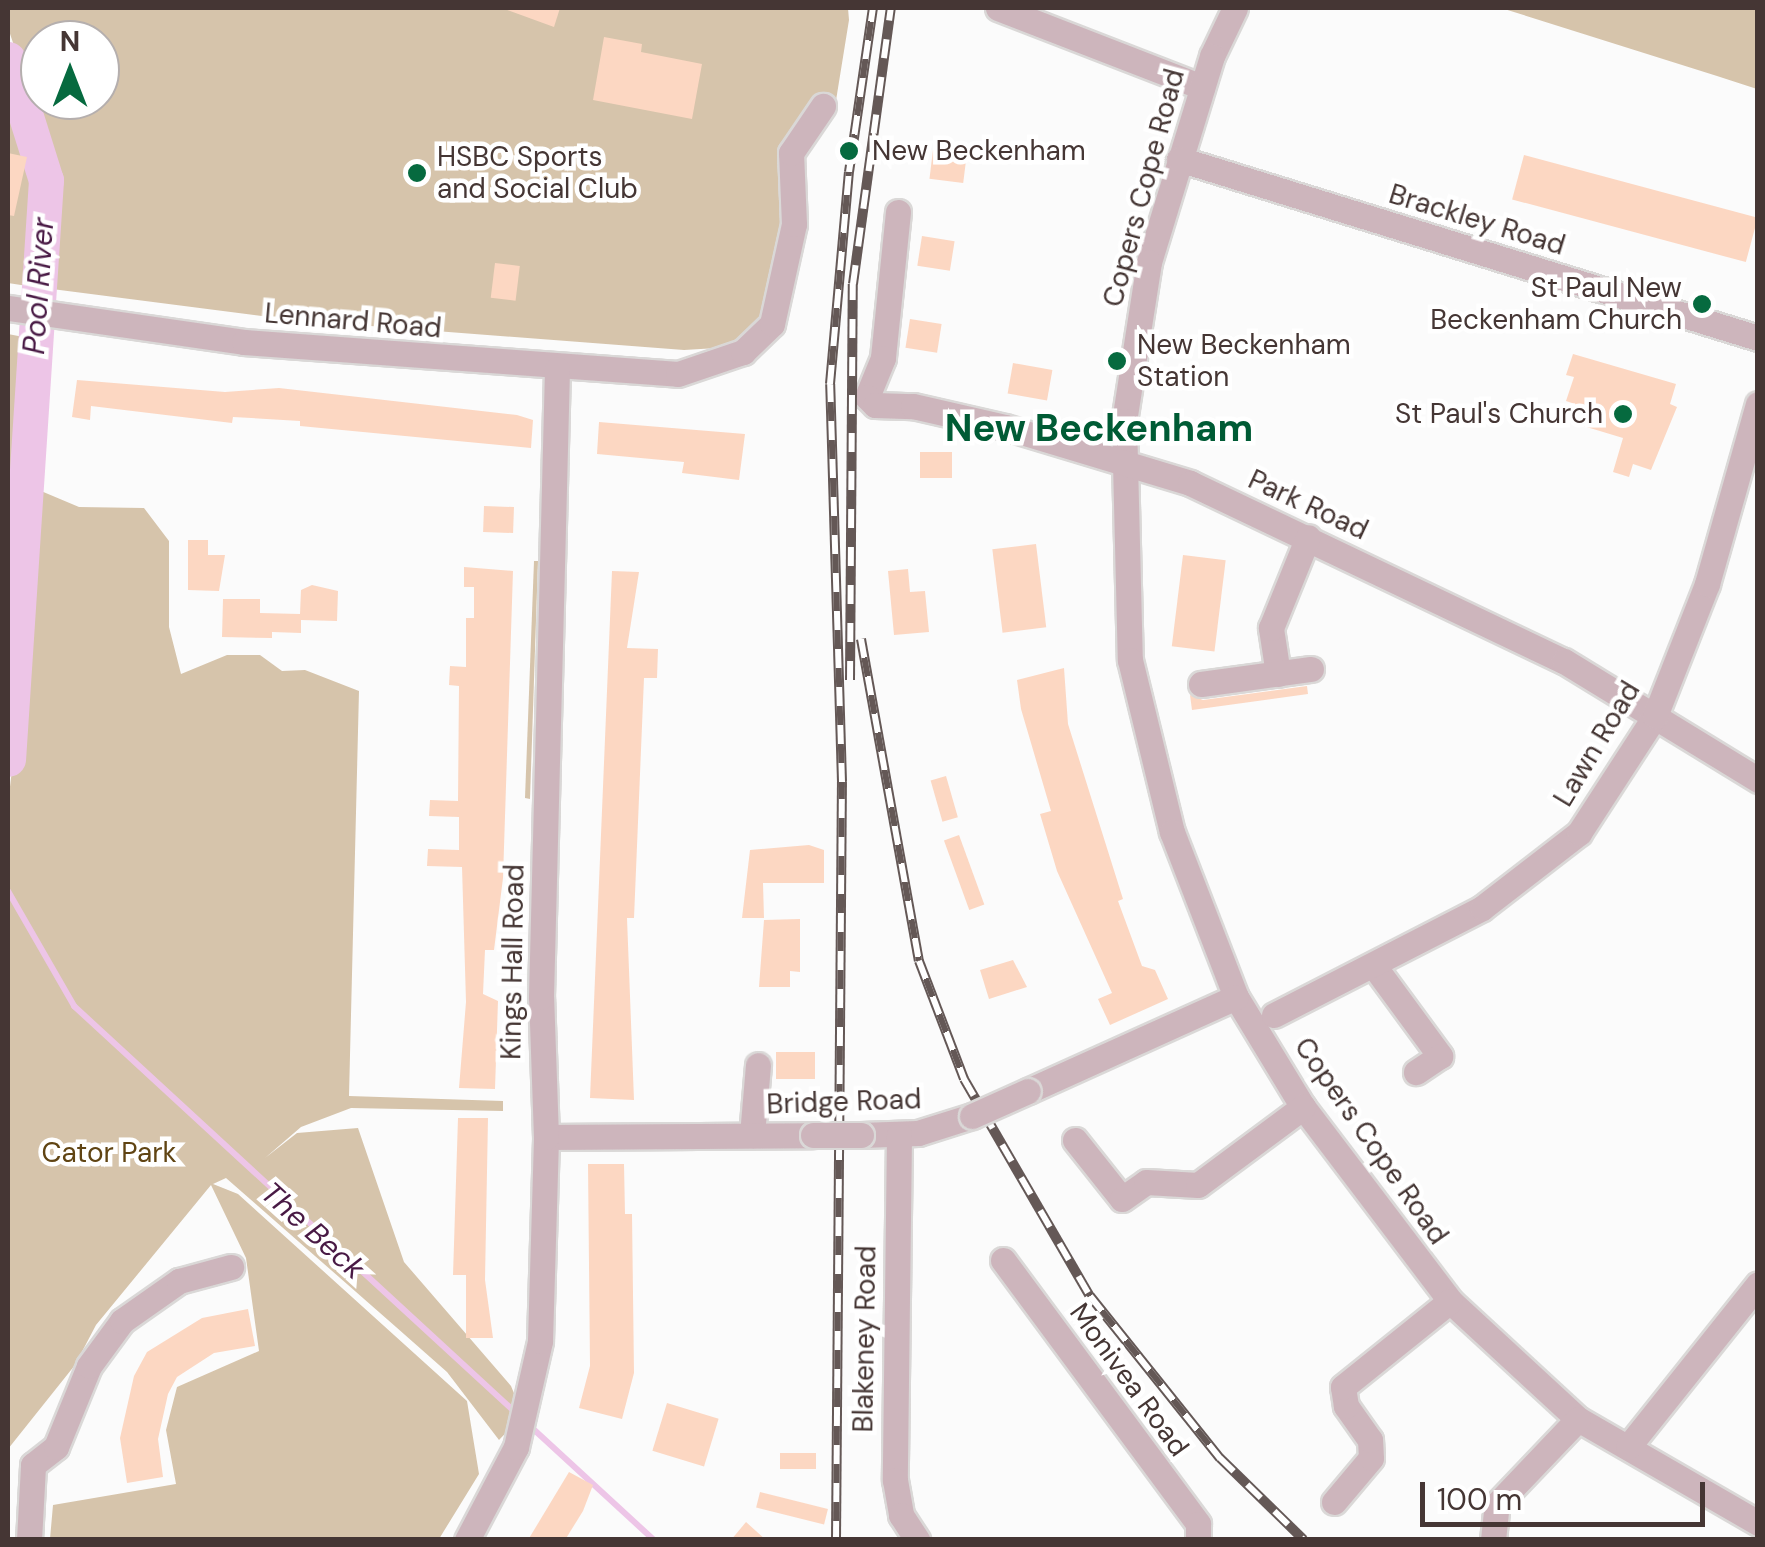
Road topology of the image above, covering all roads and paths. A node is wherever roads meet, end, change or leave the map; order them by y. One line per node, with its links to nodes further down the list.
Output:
1 (998, 8): 3 (street)
2 (1234, 8): 3 (street, Copers Cope Road)
3 (1202, 87): 5 (street, Copers Cope Road)
4 (822, 106): 9 (street, Lennard Road)
5 (1179, 159): 8 (street, Brackley Road); 11 (street, Copers Cope Road)
6 (898, 212): 11 (street, Park Road)
7 (13, 309): 9 (street, Lennard Road)
8 (1758, 338)
9 (556, 369): 26 (street, Kings Hall Road)
10 (1758, 404): 16 (street, Lawn Road)
11 (1122, 462): 12 (street, Park Road); 19 (street, Copers Cope Road)
12 (1308, 537): 14 (street); 16 (street, Park Road)
13 (1311, 669): 14 (street)
14 (1278, 674): 15 (street)
15 (1200, 684)
16 (1655, 716): 17 (street, Park Road); 18 (street, Lawn Road)
17 (1758, 780)
18 (1374, 966): 20 (street, Lawn Road); 22 (street)
19 (1236, 998): 23 (street, Copers Cope Road); 25 (street, Bridge Road, bridge)
20 (1274, 1014)
21 (758, 1065): 24 (street)
22 (1416, 1072)
23 (1303, 1107): 27 (street); 31 (street, Copers Cope Road)
24 (752, 1135): 25 (street, Bridge Road, bridge); 26 (street, Bridge Road)
25 (899, 1135): 38 (street, Blakeney Road)
26 (546, 1137): 37 (street, Kings Hall Road)
27 (1075, 1140)
28 (1003, 1260): 39 (street, Monivea Road)
29 (230, 1267): 36 (street)
30 (1758, 1284): 33 (street)
31 (1450, 1301): 32 (street, Copers Cope Road); 34 (street)
32 (1578, 1419): 33 (street, Copers Cope Road); 40 (street)
33 (1628, 1448): 35 (street, Copers Cope Road)
34 (1334, 1502)
35 (1758, 1524)
36 (29, 1540)
37 (467, 1540)
38 (917, 1540)
39 (1198, 1540)
40 (1494, 1540)

